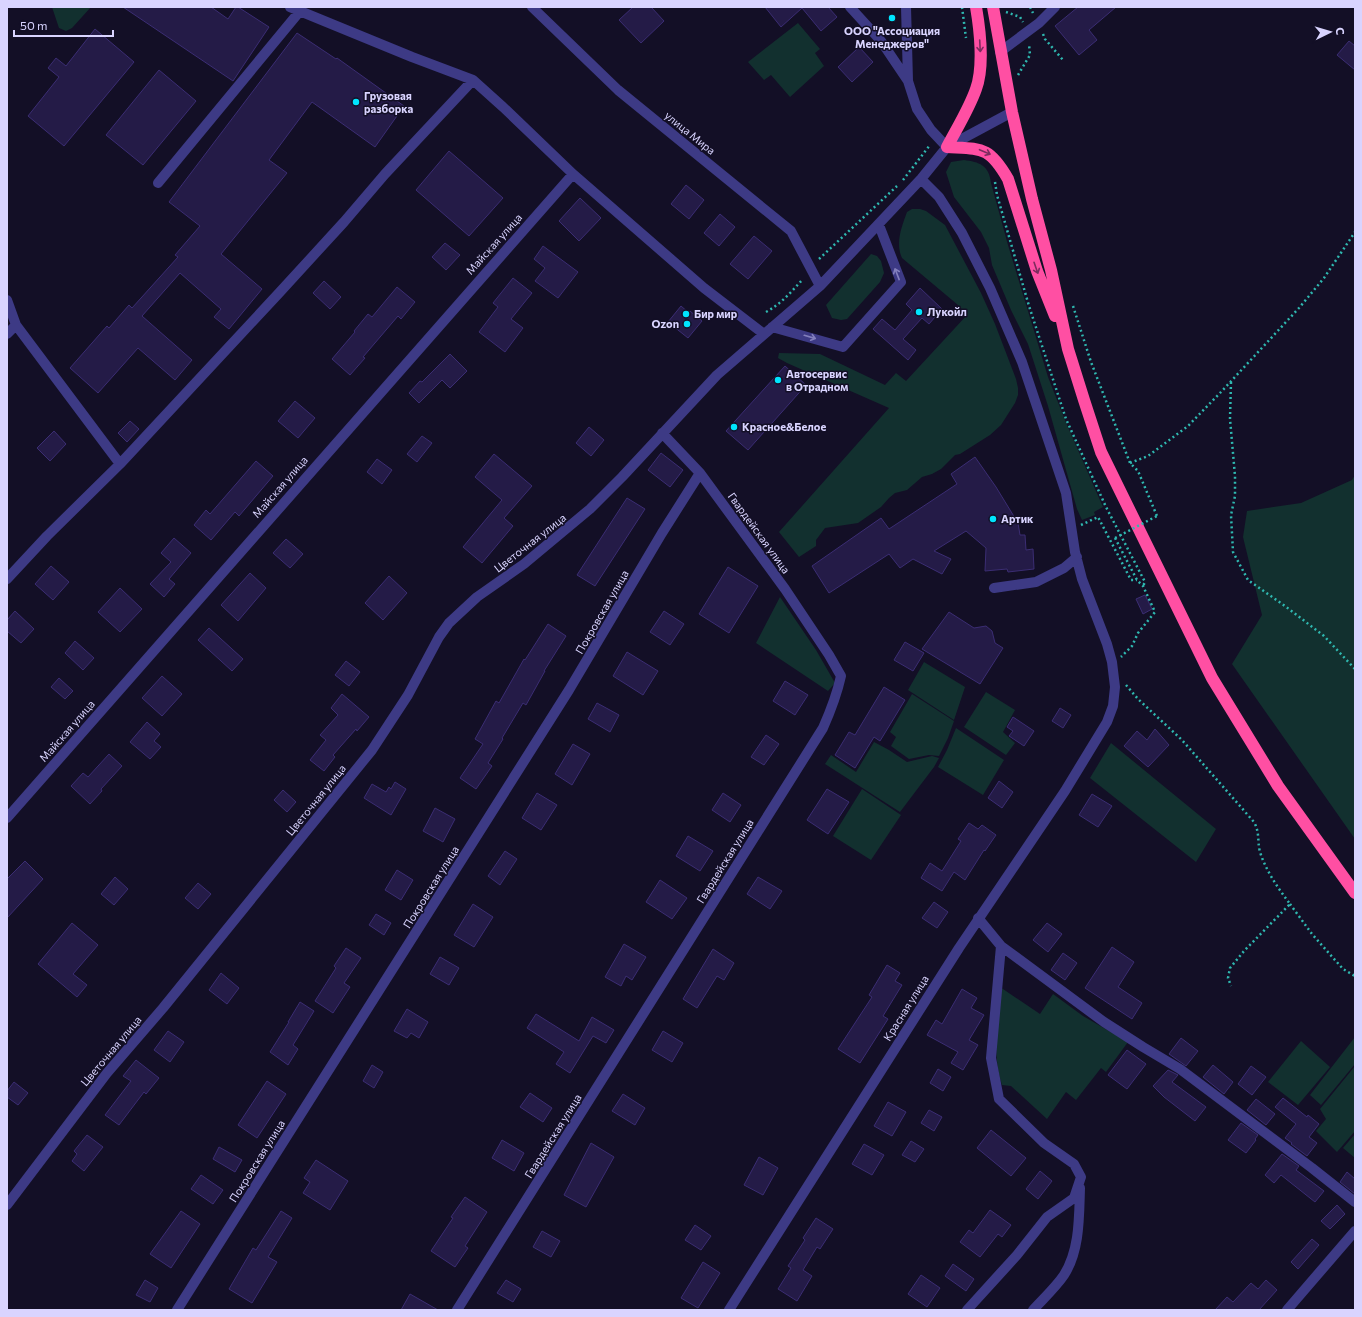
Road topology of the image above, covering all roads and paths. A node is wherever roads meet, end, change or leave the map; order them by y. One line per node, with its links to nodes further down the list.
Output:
1 (532, 7): 28 (street, улица Мира)
2 (850, 7): 16 (street)
3 (906, 7): 16 (street)
4 (962, 7): 11 (path)
5 (976, 7): 19 (highway, one-way to 19)
6 (1055, 7): 9 (street)
7 (998, 8): 10 (path); 12 (highway)
8 (295, 9): 15 (street); 24 (street)
9 (1039, 23): 10 (street); 13 (path)
10 (1027, 32): 12 (street); 14 (path)
11 (966, 39)
12 (1000, 52): 17 (highway)
13 (1063, 60)
14 (1016, 78)
15 (473, 80): 20 (street); 41 (street)
16 (908, 81): 19 (street)
17 (1012, 112): 19 (street); 37 (highway)
18 (930, 145): 23 (path)
19 (947, 147): 22 (street, Цветочная улица); 37 (highway, one-way to 37)
20 (572, 174): 36 (street); 52 (street, Майская улица)
21 (993, 175): 47 (path)
22 (921, 179): 26 (street, Цветочная улица); 43 (street, Красная улица)
23 (902, 181)
24 (158, 183)
25 (899, 184): 28 (path)
26 (879, 225): 29 (street, Цветочная улица); 34 (street, one-way to 26)
27 (1355, 232): 38 (path)
28 (810, 270): 29 (street, улица Мира); 32 (path)
29 (820, 286): 34 (street, Цветочная улица)
30 (7, 300): 33 (street)
31 (1071, 300): 40 (path)
32 (766, 312)
33 (16, 325): 35 (street); 41 (street)
34 (772, 327): 36 (street, Цветочная улица)
35 (7, 334)
36 (764, 334): 39 (street, Цветочная улица)
37 (1068, 349): 53 (highway)
38 (1231, 382): 40 (path); 50 (path)
39 (662, 433): 42 (street, Гвардейская улица); 61 (street, Цветочная улица)
40 (1130, 463): 46 (path, bridge)
41 (120, 464): 45 (street)
42 (700, 473): 63 (street, Покровская улица); 64 (street, Гвардейская улица)
43 (1072, 529): 44 (street, Красная улица); 46 (path)
44 (1077, 557): 48 (street); 49 (street, Красная улица)
45 (7, 579)
46 (1137, 580): 47 (path)
47 (1143, 586): 49 (path)
48 (994, 588)
49 (1112, 662): 55 (street, Красная улица)
50 (1355, 669)
51 (1122, 681): 54 (path)
52 (7, 818)
53 (1355, 893)
54 (1290, 904): 57 (path); 58 (path)
55 (978, 918): 56 (street); 65 (street, Красная улица)
56 (1001, 946): 59 (street); 60 (street)
57 (1355, 976)
58 (1231, 986)
59 (1080, 1177): 66 (street); 67 (street)
60 (1355, 1202)
61 (7, 1205)
62 (1355, 1231): 68 (street)
63 (177, 1310)
64 (458, 1310)
65 (729, 1310)
66 (967, 1310)
67 (1033, 1310)
68 (1287, 1310)

